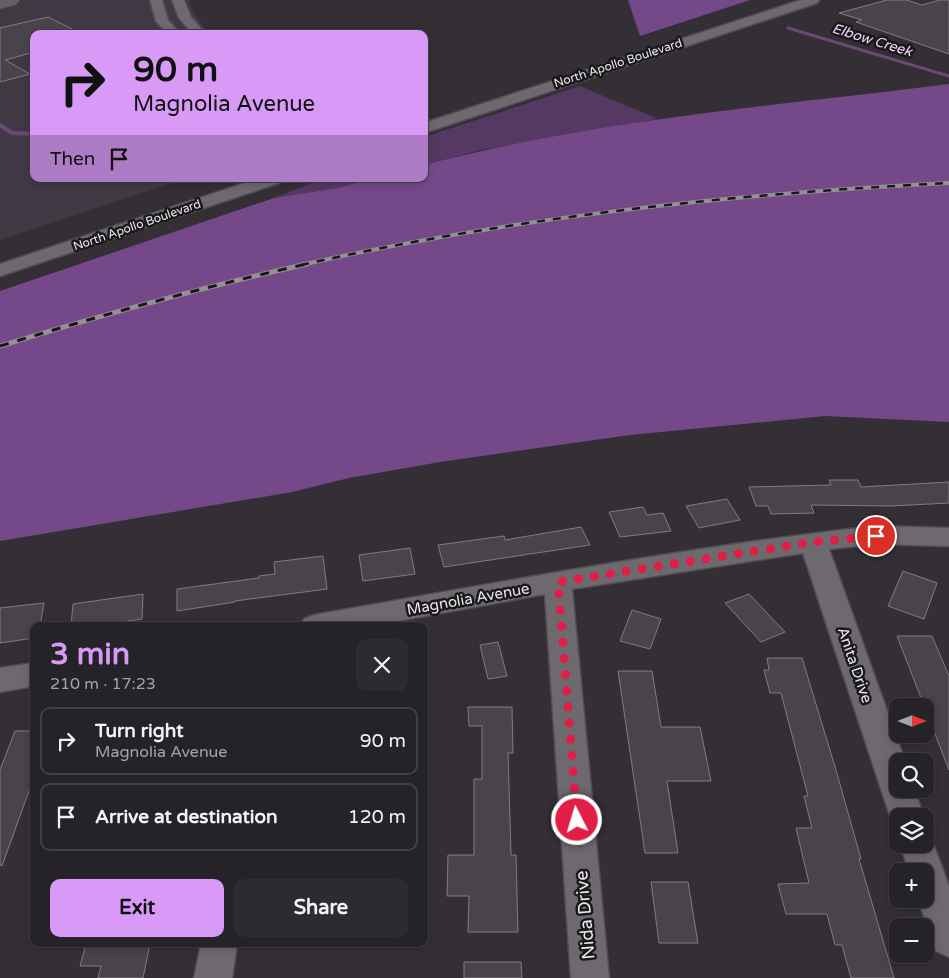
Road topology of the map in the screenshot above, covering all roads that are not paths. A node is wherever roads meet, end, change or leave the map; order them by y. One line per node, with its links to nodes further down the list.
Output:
1 (156, 0): 5 (street)
2 (178, 0): 6 (street)
3 (783, 0): 7 (street, North Apollo Boulevard)
4 (813, 0): 8 (street, North Apollo Boulevard)
5 (170, 30)
6 (196, 30)
7 (428, 116)
8 (428, 127)
9 (230, 182): 11 (street, North Apollo Boulevard)
10 (264, 182): 12 (street, North Apollo Boulevard)
11 (0, 257)
12 (0, 270)
13 (949, 537): 14 (street, Magnolia Avenue)
14 (813, 542): 15 (street, Magnolia Avenue); 19 (street, Anita Drive)
15 (558, 582): 16 (street, Magnolia Avenue); 24 (street, Nida Drive)
16 (336, 622)
17 (30, 675): 18 (street)
18 (0, 680)
19 (889, 762)
20 (919, 853): 21 (street)
21 (949, 939)
22 (219, 947): 23 (street)
23 (213, 978)
24 (590, 978)

